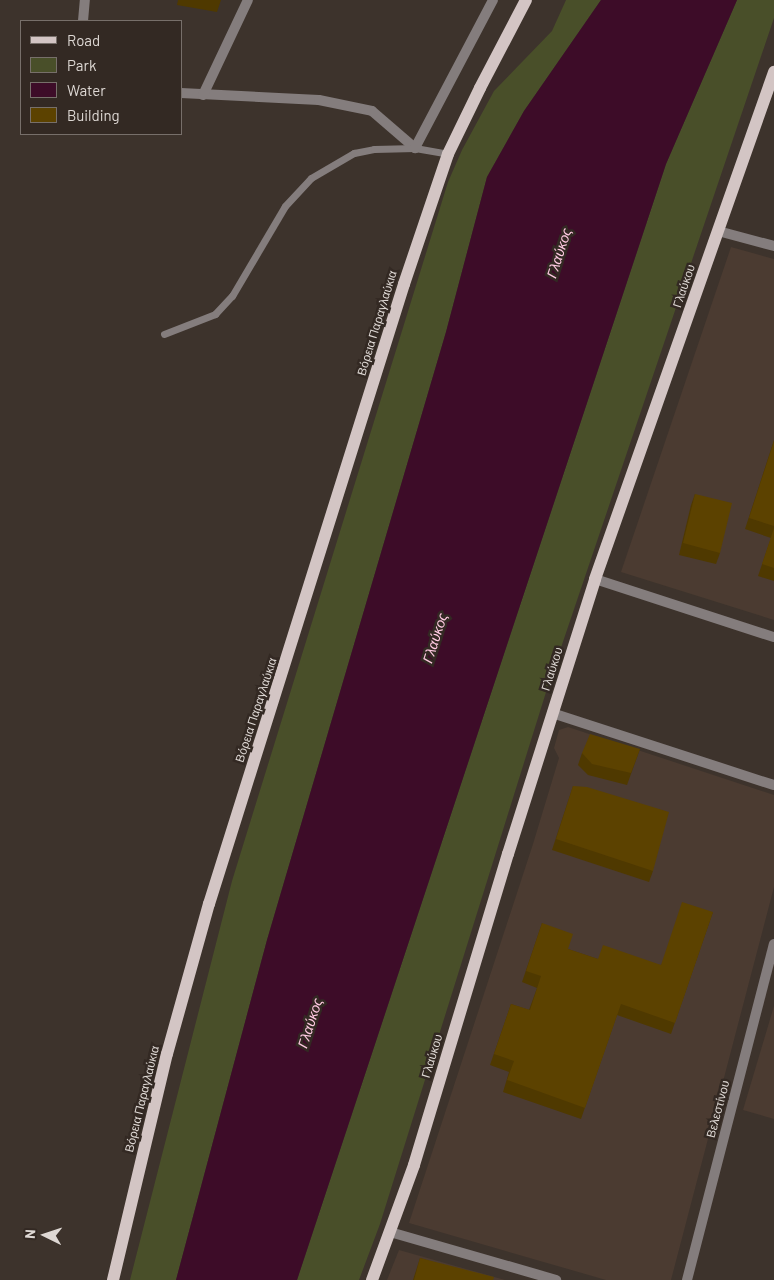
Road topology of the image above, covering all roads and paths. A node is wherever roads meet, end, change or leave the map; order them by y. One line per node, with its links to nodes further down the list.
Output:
1 (85, 0): 5 (street)
2 (248, 0): 8 (street)
3 (492, 0): 9 (street)
4 (526, 0): 10 (main road, Βόρεια Παραγλαύκια)
5 (83, 20)
6 (774, 72): 11 (main road, Γλαύκου)
7 (182, 93): 8 (street)
8 (203, 95): 9 (street)
9 (415, 148): 10 (lane); 13 (lane)
10 (448, 154): 21 (main road, Βόρεια Παραγλαύκια)
11 (718, 231): 12 (street); 14 (main road, Γλαύκου)
12 (774, 246)
13 (164, 334)
14 (595, 579): 15 (street); 16 (main road, Γλαύκου)
15 (774, 637)
16 (552, 713): 17 (street); 19 (main road, Γλαύκου)
17 (774, 785)
18 (774, 944): 23 (street, Βελεστίνου)
19 (390, 1232): 20 (street); 22 (main road, Γλαύκου)
20 (550, 1279)
21 (113, 1280)
22 (372, 1280)
23 (687, 1280)

